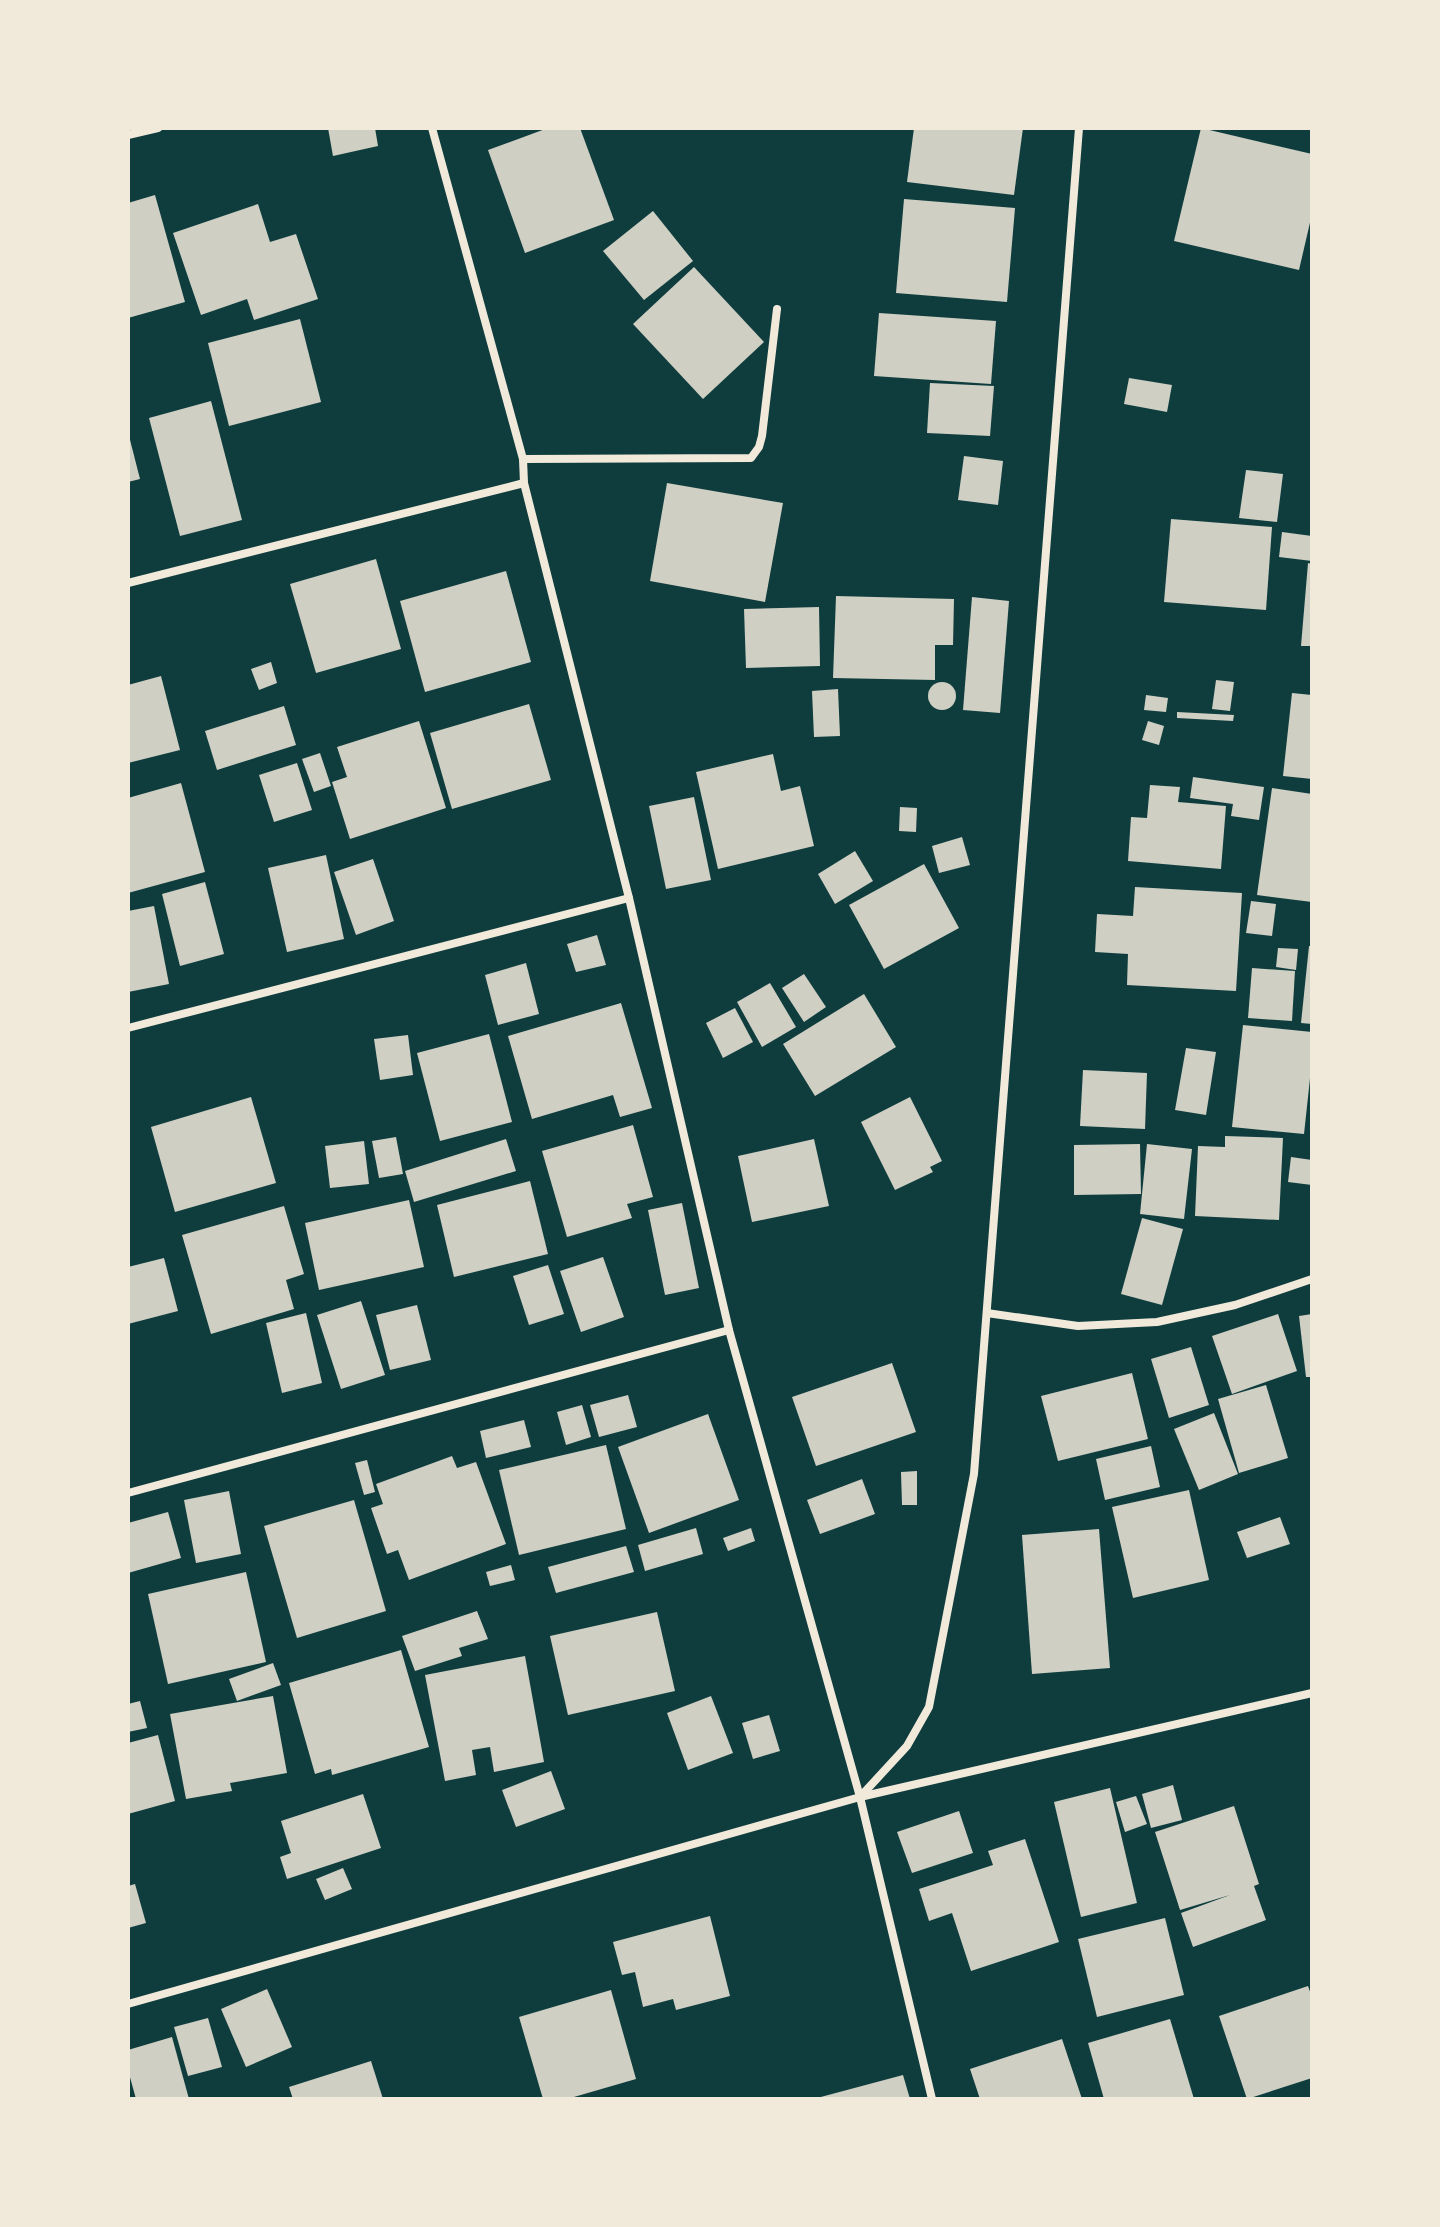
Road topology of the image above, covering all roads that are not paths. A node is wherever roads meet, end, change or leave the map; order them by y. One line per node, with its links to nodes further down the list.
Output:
1 (158, 128): 4 (street)
2 (432, 128): 6 (street)
3 (1079, 128): 12 (street)
4 (128, 135)
5 (777, 309): 6 (street)
6 (523, 459): 7 (street)
7 (524, 483): 8 (street); 9 (street)
8 (128, 583)
9 (629, 898): 10 (street); 13 (street)
10 (128, 1028)
11 (1312, 1279): 12 (street)
12 (987, 1313): 16 (street)
13 (729, 1330): 14 (street); 16 (street)
14 (128, 1493)
15 (1312, 1693): 16 (street)
16 (860, 1797): 17 (street); 18 (street)
17 (128, 2004)
18 (932, 2099)

